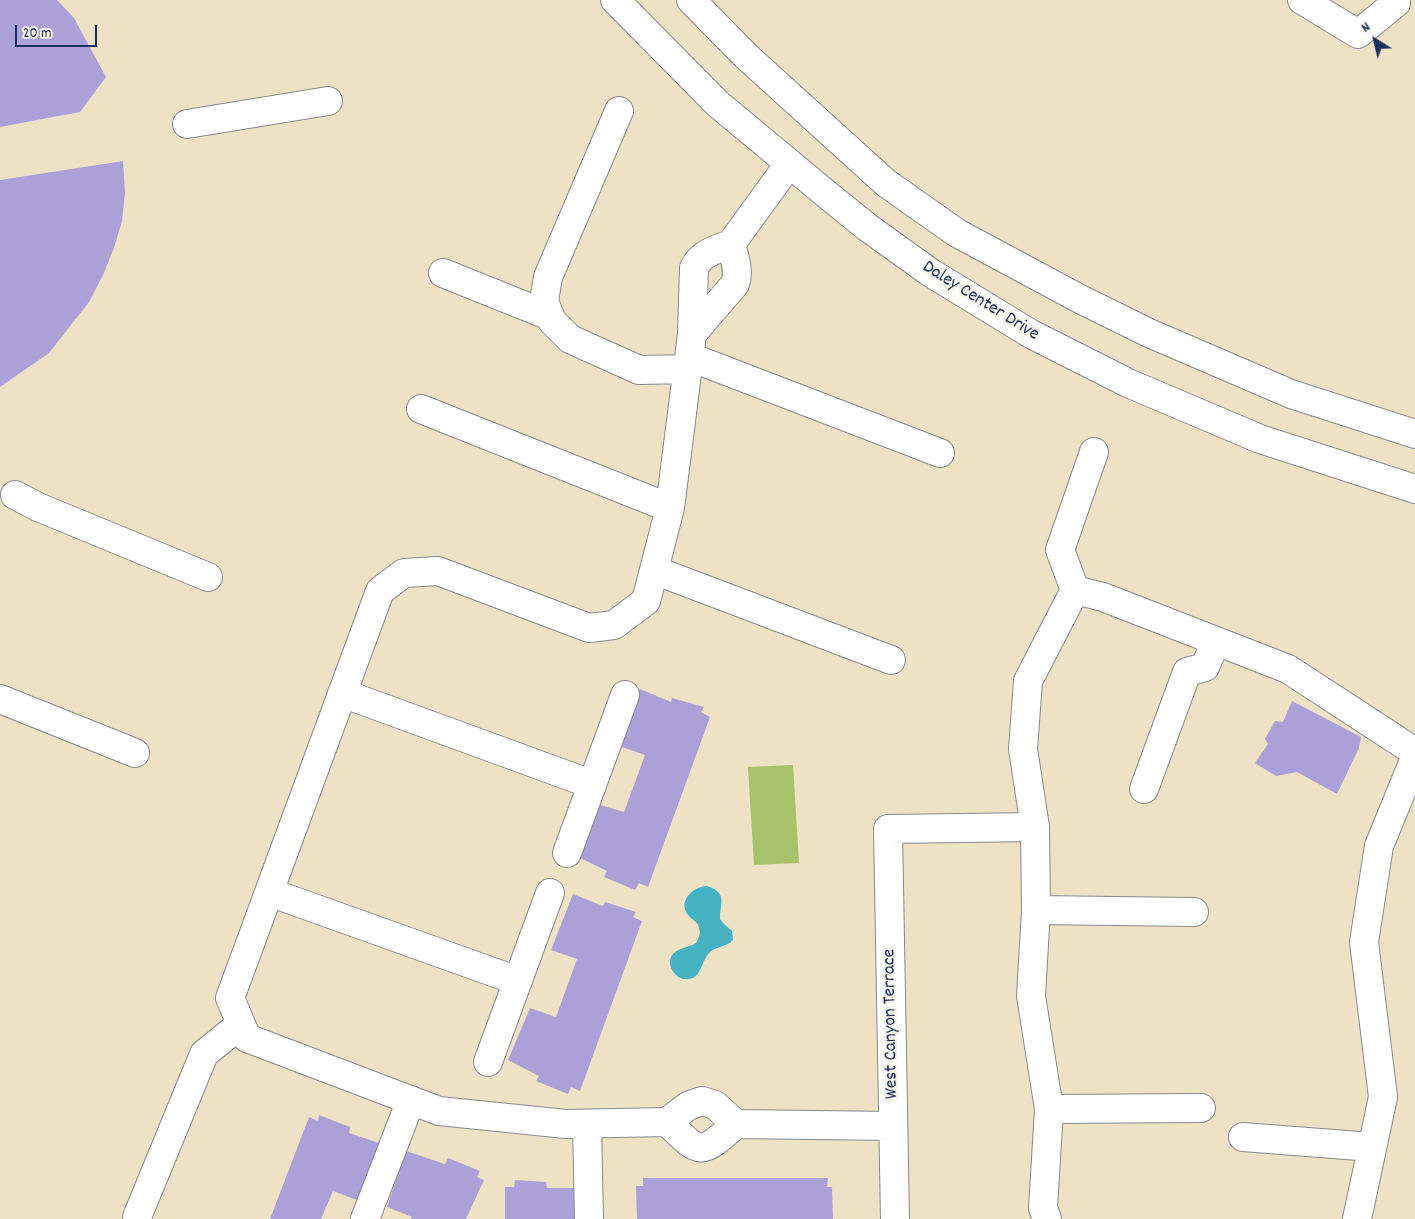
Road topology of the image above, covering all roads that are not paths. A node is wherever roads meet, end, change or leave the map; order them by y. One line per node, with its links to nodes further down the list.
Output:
1 (615, 0): 8 (street, Daley Center Drive)
2 (691, 0): 14 (street)
3 (1302, 0): 4 (street)
4 (1396, 3)
5 (328, 102): 7 (street)
6 (618, 111): 11 (street)
7 (187, 124)
8 (789, 164): 9 (street); 17 (street, Daley Center Drive)
9 (731, 244): 12 (street); 12 (street)
10 (443, 273): 11 (street)
11 (550, 316): 12 (street)
12 (690, 353): 16 (street); 19 (street)
13 (421, 409): 19 (street)
14 (1415, 434)
15 (1094, 452): 22 (street)
16 (940, 453)
17 (1415, 489)
18 (15, 495): 21 (street)
19 (670, 508): 20 (street)
20 (654, 570): 24 (street); 25 (street)
21 (208, 577)
22 (1075, 590): 23 (street); 33 (street)
23 (1216, 641): 28 (street); 32 (street)
24 (891, 660)
25 (342, 693): 31 (street); 35 (street)
26 (625, 695): 31 (street)
27 (0, 699): 29 (street)
28 (1415, 752)
29 (134, 753)
30 (1415, 758): 50 (street)
31 (591, 784): 34 (street)
32 (1144, 789)
33 (1035, 827): 37 (street); 48 (street, West Canyon Terrace)
34 (567, 853)
35 (269, 892): 39 (street); 40 (street)
36 (550, 893): 39 (street)
37 (1036, 910): 38 (street); 44 (street)
38 (1194, 912)
39 (518, 981): 41 (street)
40 (241, 1024): 42 (street); 51 (street)
41 (488, 1062)
42 (411, 1100): 46 (street); 52 (street)
43 (1201, 1108): 44 (street)
44 (1049, 1109): 55 (street)
45 (667, 1122): 46 (street); 47 (street); 47 (street)
46 (588, 1124): 53 (street)
47 (736, 1124): 48 (street)
48 (893, 1126): 54 (street, West Canyon Terrace)
49 (1243, 1137): 50 (street)
50 (1372, 1147): 56 (street)
51 (137, 1217)
52 (365, 1219)
53 (589, 1219)
54 (895, 1219)
55 (1047, 1219)
56 (1357, 1219)

